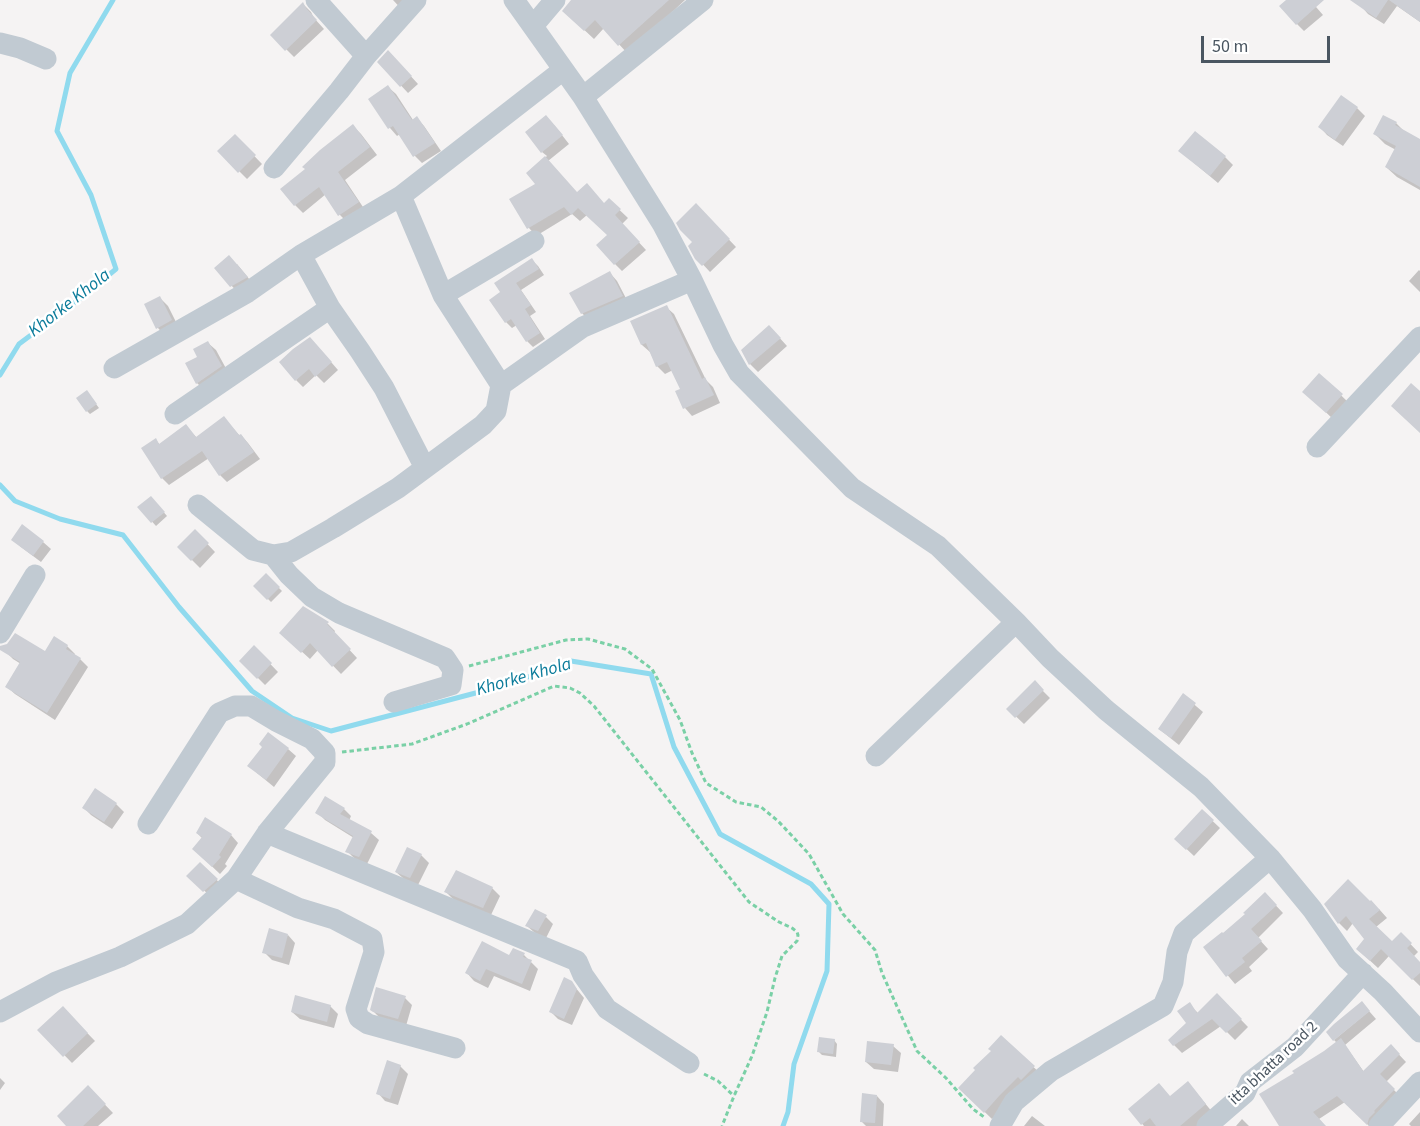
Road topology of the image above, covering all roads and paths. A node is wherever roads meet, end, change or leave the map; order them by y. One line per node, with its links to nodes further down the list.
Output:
1 (316, 0): 8 (street)
2 (416, 0): 8 (street)
3 (514, 0): 6 (street)
4 (555, 0): 6 (street)
5 (703, 0): 11 (street)
6 (533, 26): 10 (street)
7 (0, 43): 9 (street)
8 (366, 56): 12 (street)
9 (46, 58)
10 (563, 70): 11 (street); 13 (street)
11 (583, 97): 16 (street)
12 (274, 168)
13 (401, 196): 15 (street); 17 (street)
14 (534, 241): 17 (street)
15 (301, 255): 18 (street); 20 (street)
16 (692, 280): 21 (street); 28 (street)
17 (443, 295): 21 (street)
18 (330, 308): 22 (street); 24 (street)
19 (1420, 337): 23 (street)
20 (114, 368)
21 (501, 385): 24 (street)
22 (175, 414)
23 (1317, 447)
24 (425, 468): 26 (street)
25 (198, 505): 26 (street)
26 (273, 555): 30 (street)
27 (35, 575): 29 (street)
28 (1016, 622): 33 (street); 36 (street)
29 (0, 633)
30 (453, 670): 31 (street); 45 (path)
31 (394, 702)
32 (325, 753): 34 (street); 35 (street); 44 (path)
33 (876, 756)
34 (148, 824)
35 (267, 833): 37 (street); 42 (street)
36 (1270, 858): 38 (street); 45 (street)
37 (236, 879): 39 (street); 41 (street)
38 (1362, 974): 40 (street); 47 (street, itta bhatta road 2)
39 (0, 1012)
40 (1420, 1032)
41 (455, 1048)
42 (689, 1063): 44 (path)
43 (1420, 1082): 48 (street)
44 (734, 1096): 46 (path)
45 (995, 1123)
46 (722, 1126)
47 (1207, 1126)
48 (1379, 1126)

